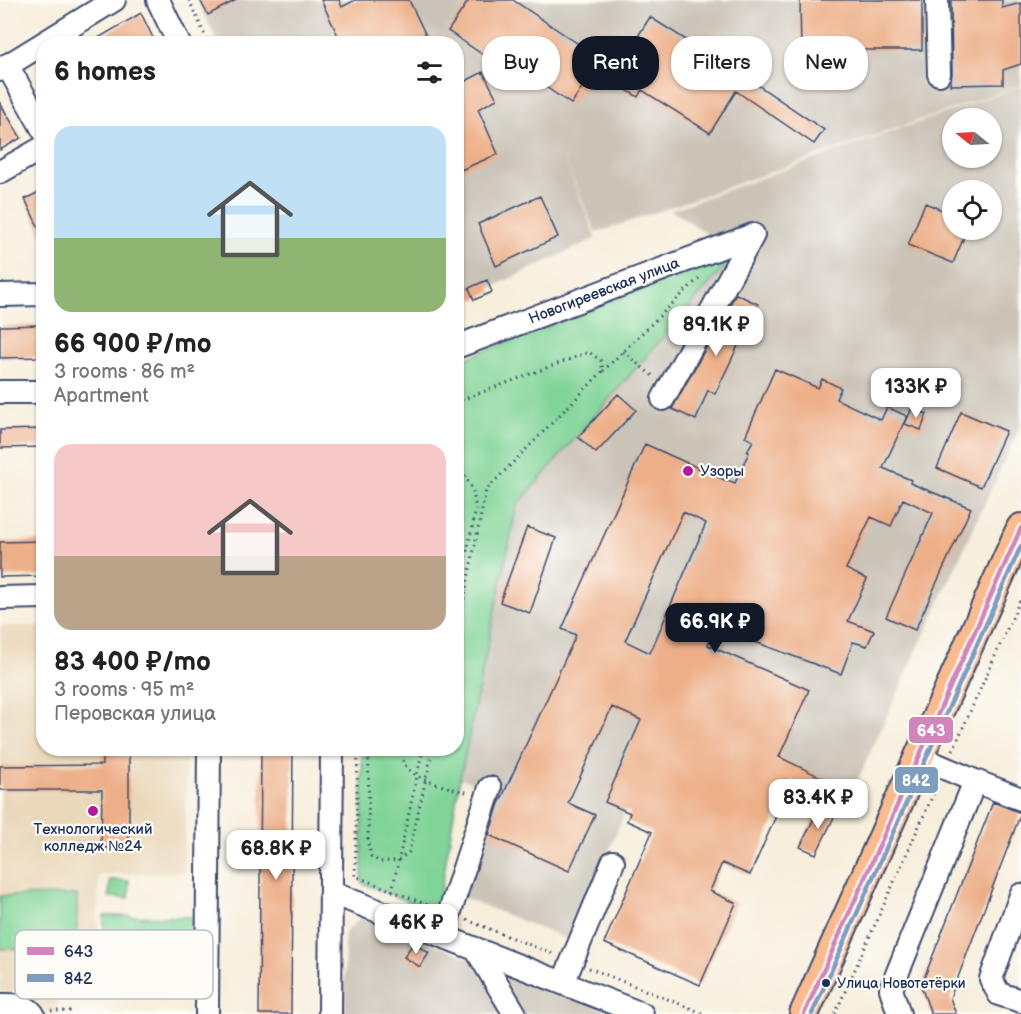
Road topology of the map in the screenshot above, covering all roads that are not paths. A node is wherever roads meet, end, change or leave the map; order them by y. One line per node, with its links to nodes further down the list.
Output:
1 (114, 0): 4 (street)
2 (158, 0): 5 (street)
3 (937, 0): 8 (street)
4 (55, 36)
5 (175, 36)
6 (36, 48): 7 (street)
7 (4, 67): 9 (street)
8 (939, 74)
9 (36, 118)
10 (36, 152): 11 (street)
11 (0, 172)
12 (36, 294): 13 (street)
13 (0, 295)
14 (464, 344): 15 (street, Новогиреевская улица)
15 (661, 390)
16 (0, 392): 17 (street)
17 (36, 392)
18 (1021, 528): 23 (main road)
19 (36, 597): 20 (street)
20 (0, 598)
21 (210, 756): 30 (street)
22 (332, 756): 28 (street)
23 (919, 757): 24 (street); 42 (main road)
24 (975, 781): 26 (street); 43 (street)
25 (488, 793): 31 (street)
26 (1021, 799)
27 (613, 862): 33 (street)
28 (332, 893): 31 (street); 39 (street)
29 (1021, 895): 35 (street)
30 (208, 930)
31 (442, 936): 32 (street)
32 (476, 949): 33 (street); 40 (street)
33 (563, 983): 41 (street)
34 (207, 999): 38 (street)
35 (1021, 1001)
36 (0, 1005): 37 (street)
37 (33, 1014)
38 (207, 1014)
39 (330, 1014)
40 (514, 1014)
41 (642, 1014)
42 (804, 1014)
43 (899, 1014)

